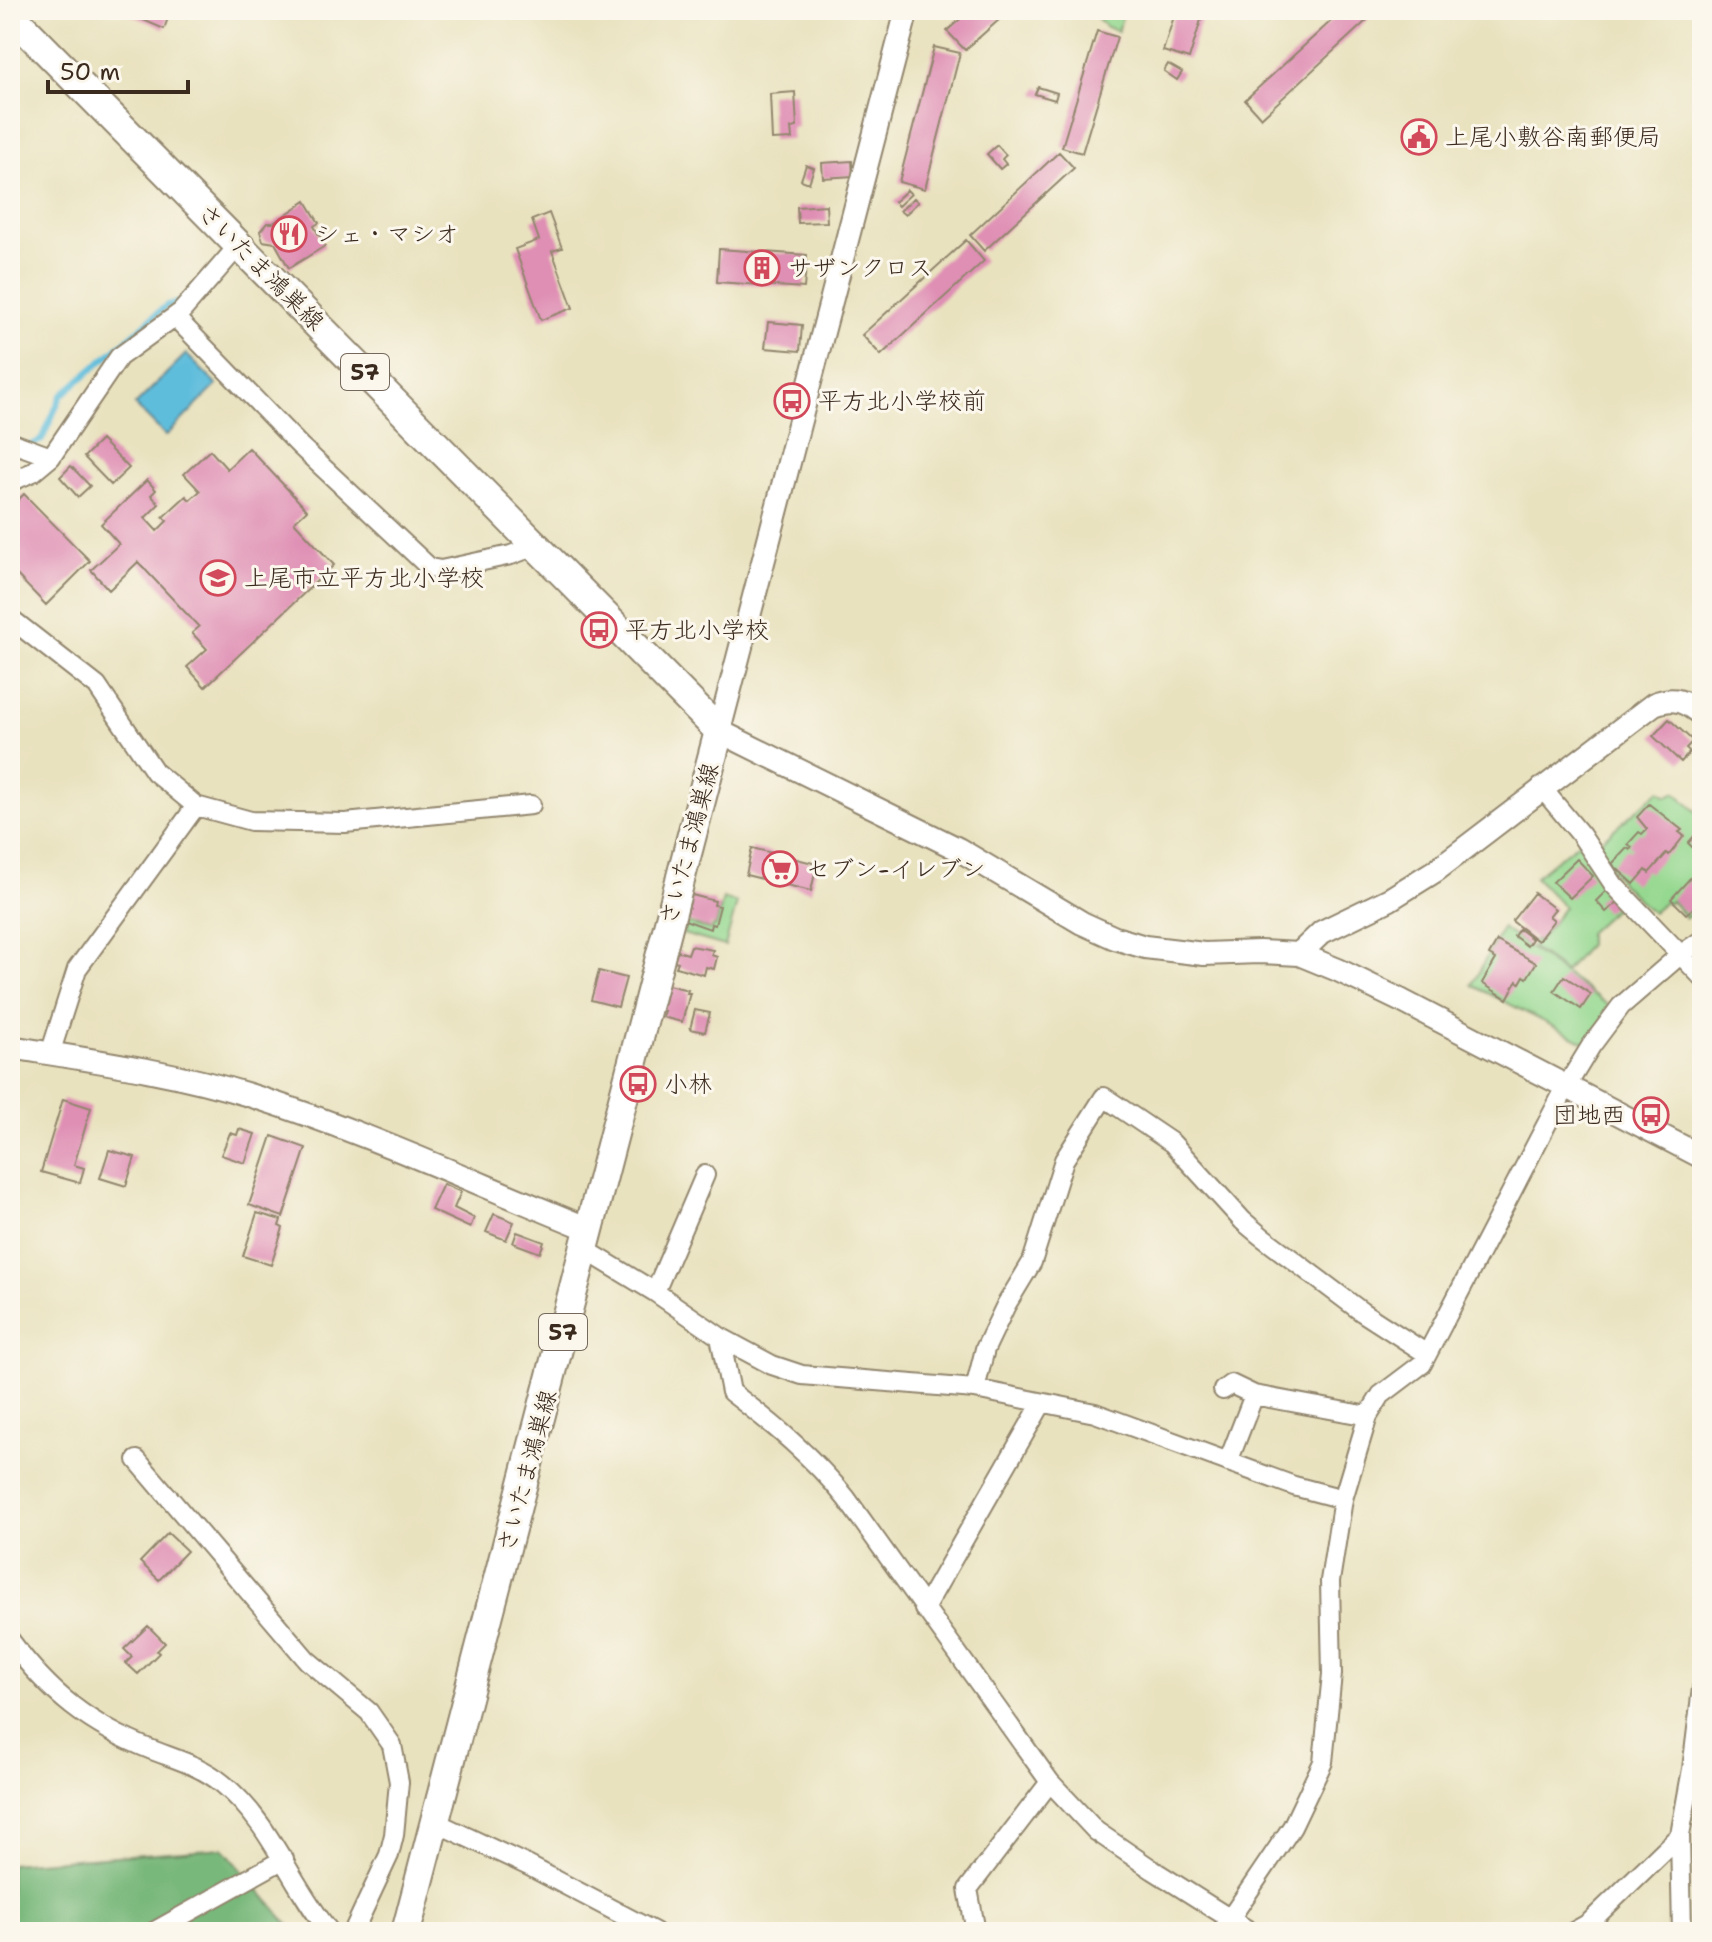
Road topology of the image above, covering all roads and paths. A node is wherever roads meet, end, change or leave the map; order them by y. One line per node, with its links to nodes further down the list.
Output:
1 (907, 10): 11 (street)
2 (10, 14): 3 (main road, さいたま鴻巣線 / 57)
3 (239, 245): 4 (street); 8 (main road, さいたま鴻巣線 / 57)
4 (175, 317): 6 (street); 8 (street)
5 (10, 442): 6 (street)
6 (51, 457): 7 (street)
7 (10, 482)
8 (535, 546): 11 (main road, さいたま鴻巣線 / 57)
9 (10, 618): 14 (street)
10 (1702, 715): 12 (street)
11 (719, 731): 16 (street); 24 (main road, さいたま鴻巣線 / 57)
12 (1541, 787): 16 (street); 17 (street)
13 (531, 805): 14 (street)
14 (196, 806): 20 (street)
15 (1702, 940): 17 (street)
16 (1299, 954): 21 (street)
17 (1680, 955): 18 (street); 21 (street)
18 (1702, 977)
19 (10, 1047): 20 (street)
20 (50, 1054): 24 (street)
21 (1566, 1087): 22 (street); 27 (street)
22 (1702, 1157)
23 (705, 1175): 25 (street)
24 (587, 1239): 25 (street); 42 (main road, さいたま鴻巣線 / 57)
25 (655, 1292): 26 (street)
26 (720, 1337): 28 (street); 36 (street)
27 (1427, 1354): 28 (street); 32 (street)
28 (975, 1389): 31 (street)
29 (1223, 1390): 30 (street)
30 (1254, 1395): 32 (street); 34 (street)
31 (1042, 1403): 34 (street); 36 (street)
32 (1368, 1416): 35 (street)
33 (137, 1460): 48 (street)
34 (1228, 1462): 35 (street)
35 (1343, 1499): 45 (street)
36 (924, 1609): 41 (street)
37 (10, 1640): 38 (street)
38 (26, 1661): 39 (street); 44 (street)
39 (10, 1674)
40 (1702, 1688): 43 (street)
41 (1050, 1782): 45 (street); 51 (street)
42 (435, 1822): 49 (main road, さいたま鴻巣線 / 57); 50 (street)
43 (1680, 1835): 53 (street); 54 (street)
44 (284, 1859): 46 (street); 47 (street)
45 (1226, 1925): 52 (street)
46 (321, 1929)
47 (153, 1932)
48 (353, 1932)
49 (406, 1932)
50 (655, 1932)
51 (976, 1932)
52 (1251, 1932)
53 (1573, 1932)
54 (1682, 1932)

